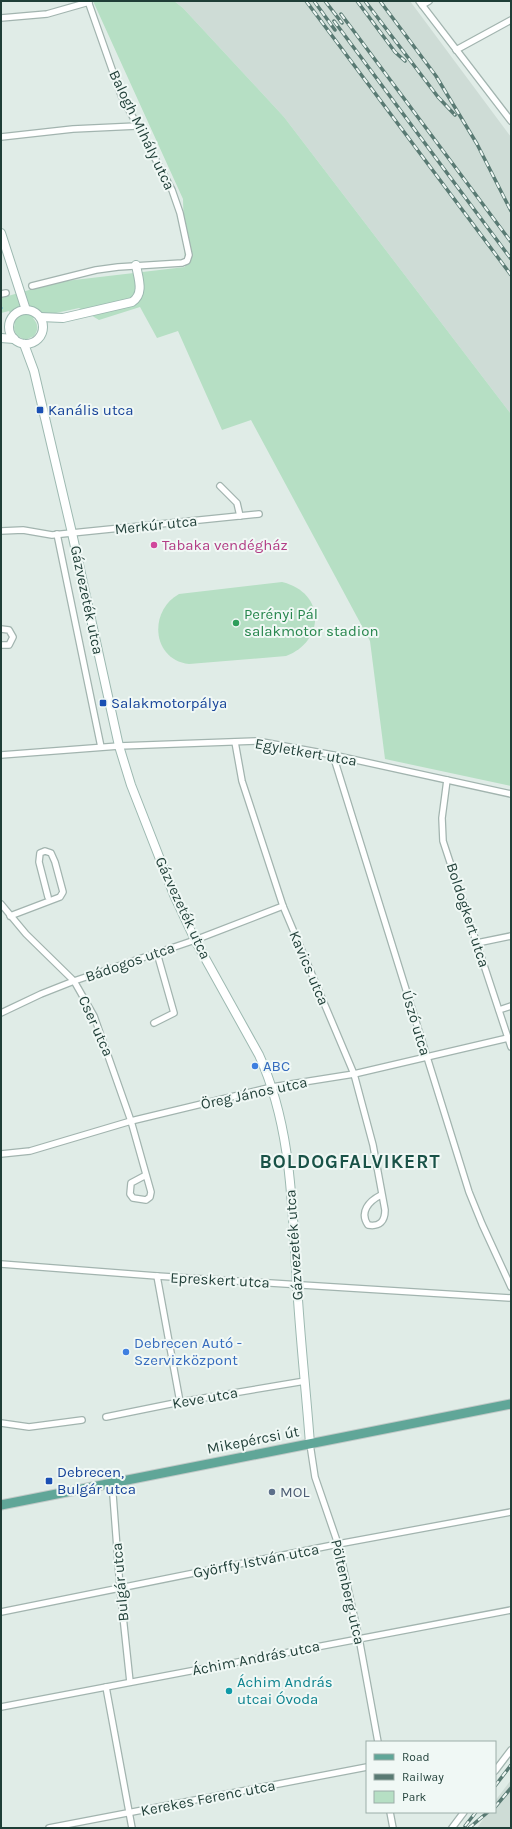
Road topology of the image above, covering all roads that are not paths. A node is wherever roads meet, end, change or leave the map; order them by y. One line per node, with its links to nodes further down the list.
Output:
1 (429, 1): 3 (street)
2 (88, 2): 4 (street); 8 (street, Balogh Mihály utca)
3 (420, 3): 6 (street)
4 (1, 18)
5 (511, 20): 6 (street)
6 (456, 50): 7 (street)
7 (511, 122)
8 (137, 126): 9 (street); 11 (street, Balogh Mihály utca)
9 (1, 137)
10 (1, 233): 12 (street)
11 (136, 265): 13 (street); 17 (street)
12 (17, 282): 14 (street); 15 (street)
13 (32, 286)
14 (26, 310): 15 (street); 16 (street)
15 (14, 315): 18 (street)
16 (40, 317): 17 (street); 20 (street)
17 (63, 318): 20 (street)
18 (9, 324): 19 (street); 22 (street)
19 (1, 330)
20 (43, 331): 23 (street)
21 (1, 338): 22 (street)
22 (14, 339): 24 (street)
23 (35, 342): 24 (street); 25 (street, Gázvezeték utca)
24 (24, 344): 25 (street, Gázvezeték utca)
25 (34, 371): 30 (street, Gázvezeték utca)
26 (220, 486): 28 (street)
27 (259, 514): 28 (street, Merkúr utca)
28 (240, 516): 30 (street, Merkúr utca)
29 (1, 531): 31 (street, Merkúr utca)
30 (72, 533): 31 (street, Merkúr utca); 35 (street, Gázvezeték utca)
31 (57, 534): 36 (street)
32 (1, 630): 33 (street)
33 (1, 646)
34 (235, 742): 35 (street, Egyletkert utca); 38 (street, Egyletkert utca); 43 (street, Kavics utca)
35 (119, 746): 36 (street, Egyletkert utca); 46 (street, Gázvezeték utca)
36 (101, 747): 37 (street, Egyletkert utca)
37 (1, 755)
38 (333, 755): 39 (street, Egyletkert utca); 56 (street, Úszó utca)
39 (447, 780): 40 (street, Egyletkert utca); 47 (street, Boldogkert utca)
40 (511, 794)
41 (48, 897): 44 (street)
42 (1, 904): 44 (street, Cser utca)
43 (283, 906): 46 (street, Bádogos utca); 57 (street, Kavics utca)
44 (10, 916): 49 (street, Cser utca)
45 (511, 936): 47 (street)
46 (195, 940): 48 (street, Bádogos utca); 58 (street, Gázvezeték utca)
47 (476, 943): 51 (street, Boldogkert utca)
48 (157, 953): 49 (street, Bádogos utca); 53 (street)
49 (74, 981): 52 (street, Bádogos utca); 59 (street, Cser utca)
50 (511, 1006): 51 (street)
51 (499, 1010): 54 (street, Boldogkert utca)
52 (1, 1013)
53 (154, 1023)
54 (508, 1038): 55 (street, Boldogkert utca); 56 (street, Öreg János utca)
55 (511, 1047)
56 (427, 1057): 57 (street, Öreg János utca); 66 (street, Úszó utca)
57 (354, 1074): 58 (street, Öreg János utca); 62 (street, Kavics utca)
58 (272, 1087): 59 (street, Öreg János utca); 65 (street, Gázvezeték utca)
59 (131, 1121): 60 (street, Öreg János utca); 61 (street, Cser utca)
60 (1, 1154)
61 (146, 1175): 61 (street, Cser utca)
62 (381, 1195): 62 (street, Kavics utca)
63 (1, 1264): 64 (street, Epreskert utca)
64 (157, 1276): 65 (street, Epreskert utca); 69 (street)
65 (297, 1284): 67 (street, Epreskert utca); 68 (street, Gázvezeték utca)
66 (511, 1287)
67 (511, 1298)
68 (305, 1381): 69 (street, Keve utca); 74 (street, Gázvezeték utca)
69 (180, 1402): 71 (street, Keve utca)
70 (511, 1404): 74 (main road, Mikepércsi út)
71 (106, 1417)
72 (82, 1420): 73 (street)
73 (1, 1423)
74 (310, 1444): 75 (main road, Mikepércsi út); 78 (street, Pöltenberg utca)
75 (112, 1482): 76 (main road, Mikepércsi út); 79 (street, Bulgár utca)
76 (1, 1505)
77 (511, 1512): 78 (street, Györffy István utca)
78 (338, 1544): 79 (street, Györffy István utca); 82 (street, Pöltenberg utca)
79 (120, 1588): 81 (street, Györffy István utca); 83 (street, Bulgár utca)
80 (511, 1610): 82 (street, Áchim András utca)
81 (1, 1612)
82 (359, 1638): 83 (street, Áchim András utca); 86 (street, Pöltenberg utca)
83 (130, 1682): 84 (street, Áchim András utca)
84 (106, 1687): 85 (street, Áchim András utca); 90 (street)
85 (1, 1707)
86 (378, 1741)
87 (511, 1750): 89 (street)
88 (366, 1767): 90 (street, Kerekes Ferenc utca)
89 (496, 1770)
90 (129, 1813): 93 (street, Kerekes Ferenc utca); 94 (street)
91 (390, 1813): 95 (street)
92 (463, 1813): 96 (street)
93 (49, 1828)
94 (132, 1828)
95 (393, 1828)
96 (452, 1828)

